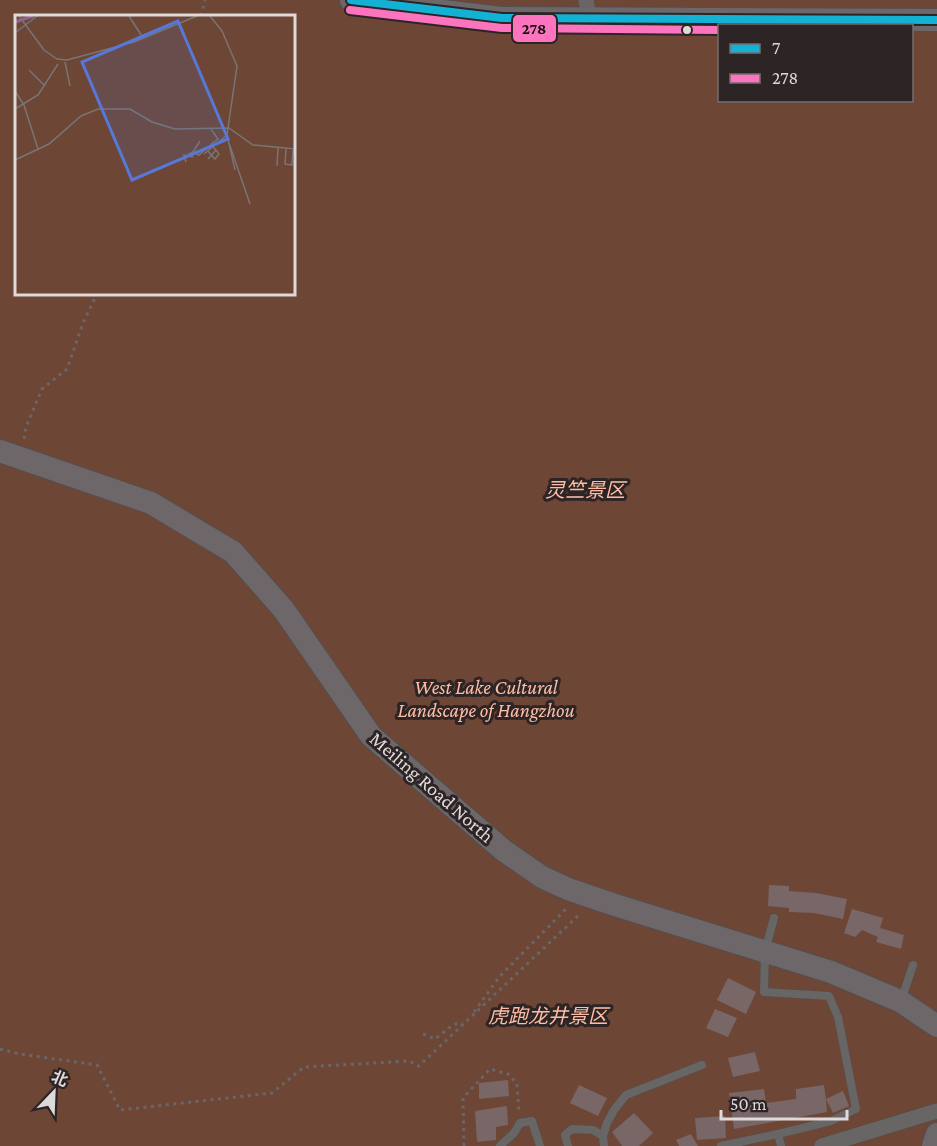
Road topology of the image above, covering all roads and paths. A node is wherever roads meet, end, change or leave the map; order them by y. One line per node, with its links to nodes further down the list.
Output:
1 (205, 0): 4 (path)
2 (351, 0): 3 (main road)
3 (588, 9): 5 (main road)
4 (201, 15)
5 (937, 20)
6 (96, 296): 7 (path)
7 (10, 454): 8 (main road, Meiling Road North)
8 (582, 903): 10 (main road, Meiling Road North); 13 (path); 13 (path)
9 (774, 918): 10 (lane)
10 (765, 951): 12 (main road, Meiling Road North); 21 (lane)
11 (913, 965): 12 (lane)
12 (900, 1001): 15 (main road, Meiling Road North)
13 (468, 1020): 14 (path)
14 (464, 1023): 16 (path); 17 (path)
15 (934, 1023)
16 (423, 1034)
17 (0, 1049)
18 (702, 1065): 23 (lane)
19 (937, 1112): 31 (street)
20 (520, 1123): 24 (path); 25 (lane); 26 (lane)
21 (778, 1134): 29 (lane); 30 (lane)
22 (937, 1134): 32 (main road)
23 (603, 1136): 27 (lane); 28 (lane)
24 (464, 1146)
25 (500, 1146)
26 (540, 1146)
27 (568, 1146)
28 (604, 1146)
29 (721, 1146)
30 (781, 1146)
31 (822, 1146)
32 (933, 1146)

